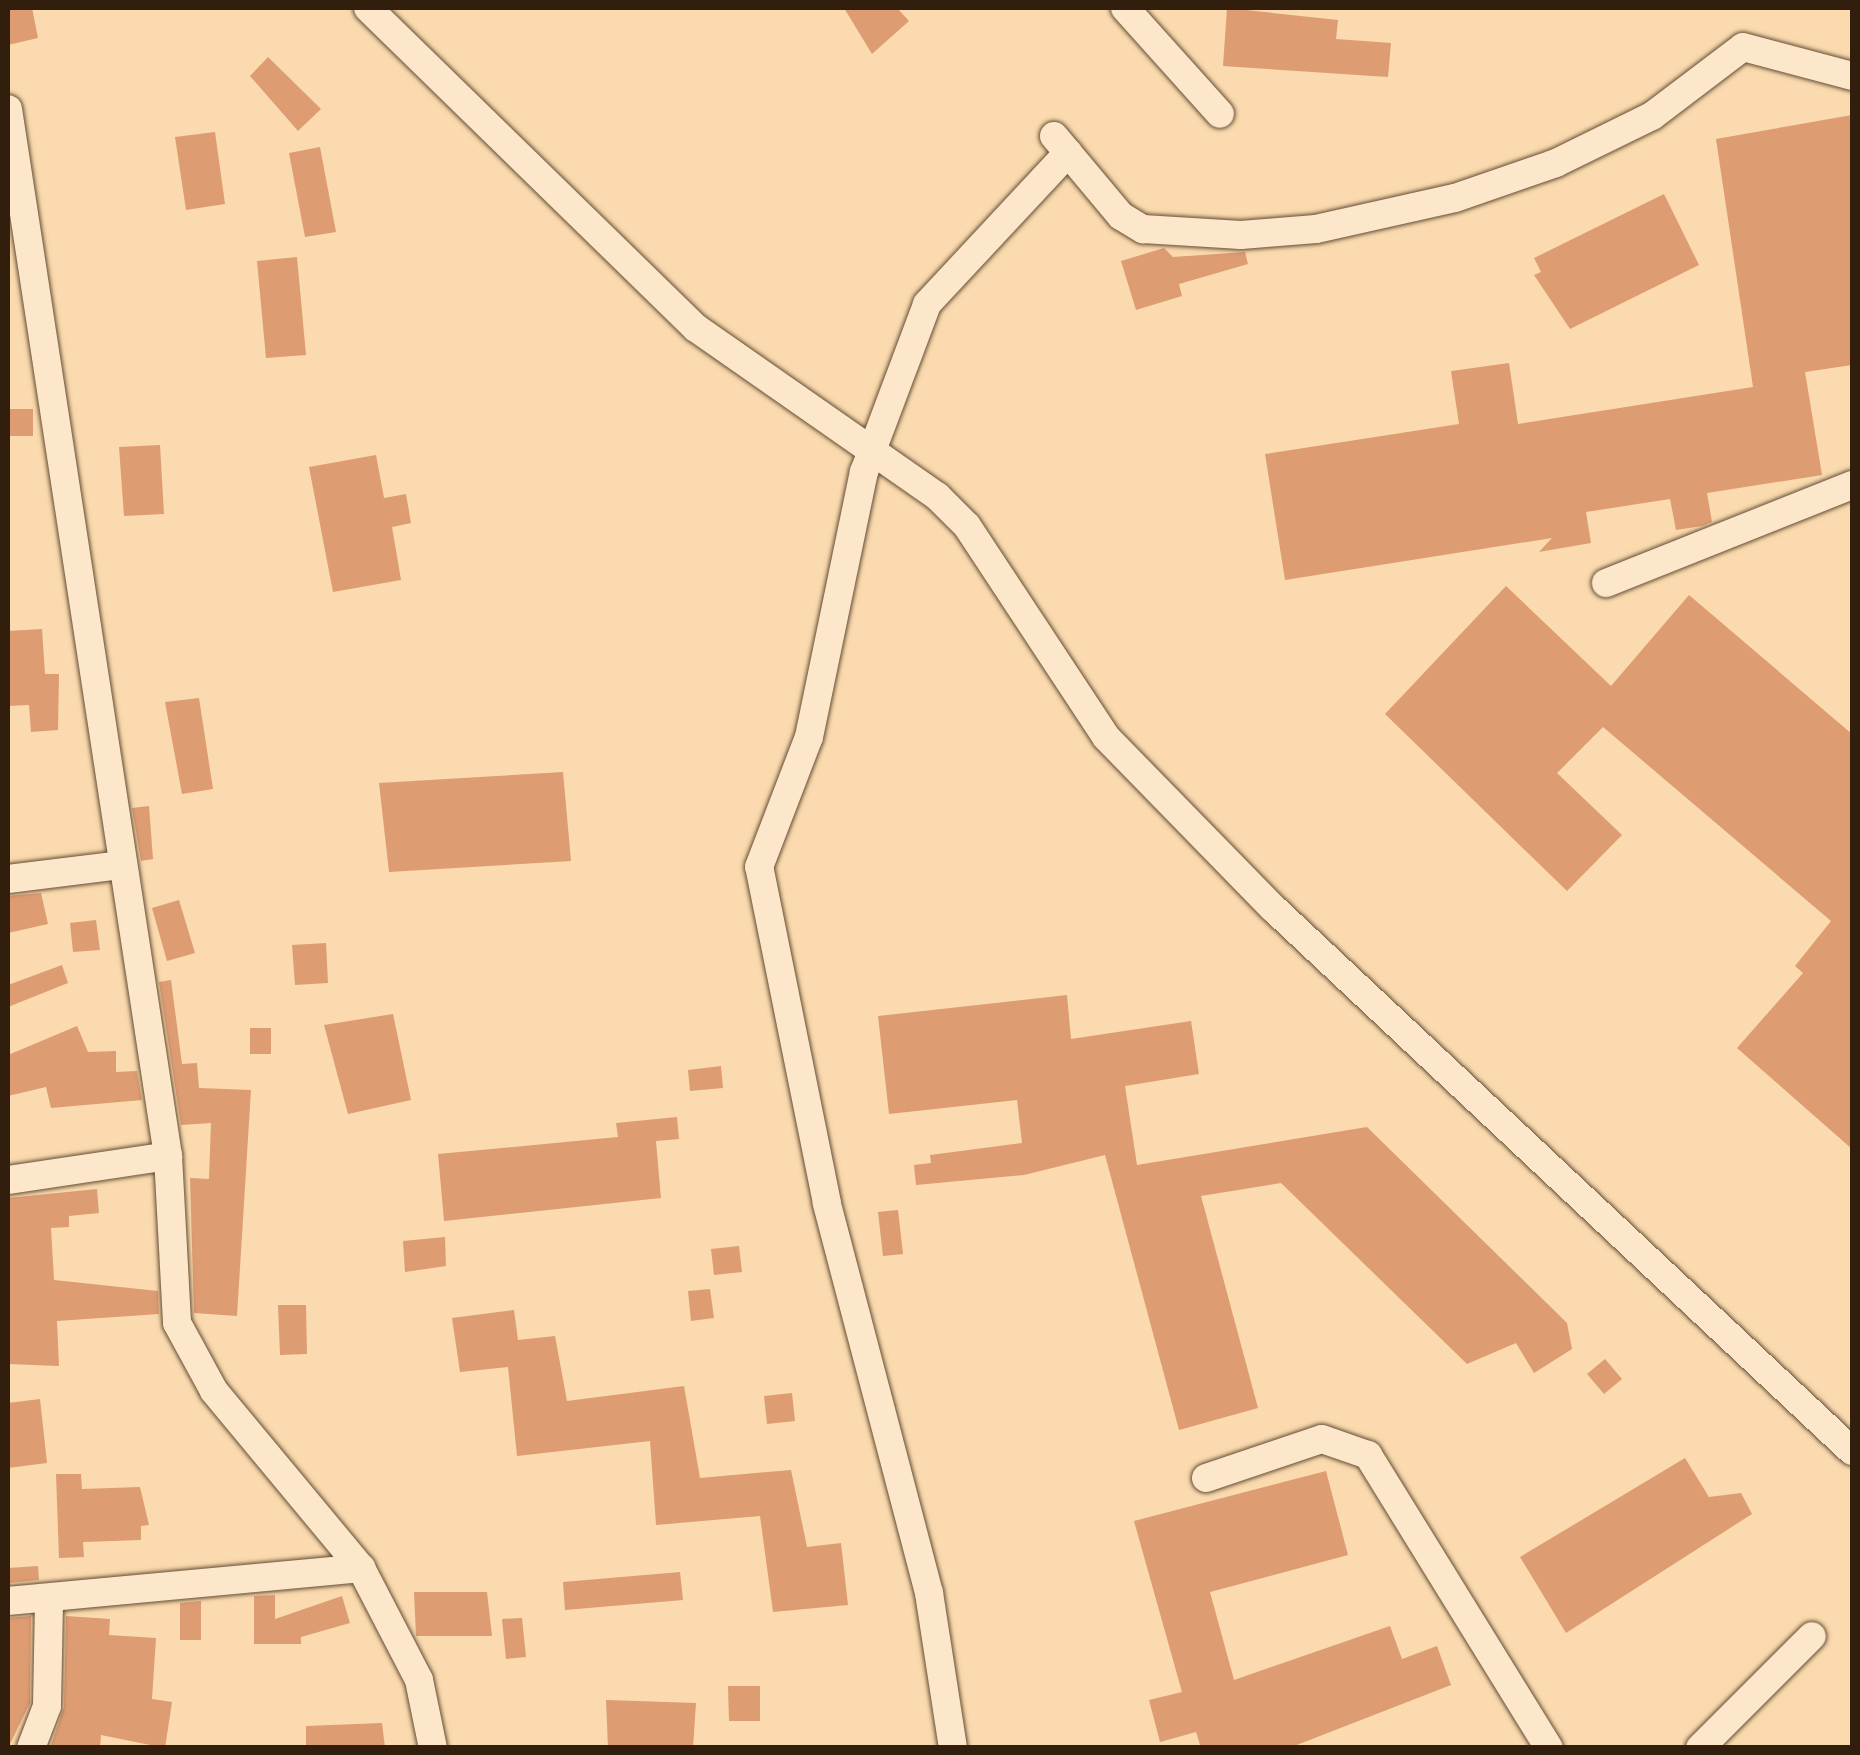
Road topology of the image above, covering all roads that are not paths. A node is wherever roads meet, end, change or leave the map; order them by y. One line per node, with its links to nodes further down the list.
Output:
1 (368, 8): 6 (street)
2 (1125, 8): 5 (street)
3 (1852, 76): 6 (street)
4 (8, 108): 9 (street)
5 (1220, 114)
6 (871, 450): 13 (street); 21 (street)
7 (1852, 485): 8 (street)
8 (1606, 583)
9 (120, 865): 10 (street); 11 (street)
10 (8, 879)
11 (168, 1156): 12 (street); 15 (street)
12 (8, 1180)
13 (1852, 1451)
14 (1206, 1478): 22 (street)
15 (361, 1568): 16 (street); 20 (street)
16 (49, 1599): 17 (street); 19 (street)
17 (8, 1601)
18 (1812, 1636): 23 (street)
19 (30, 1748)
20 (434, 1748)
21 (952, 1748)
22 (1549, 1748)
23 (1700, 1748)

